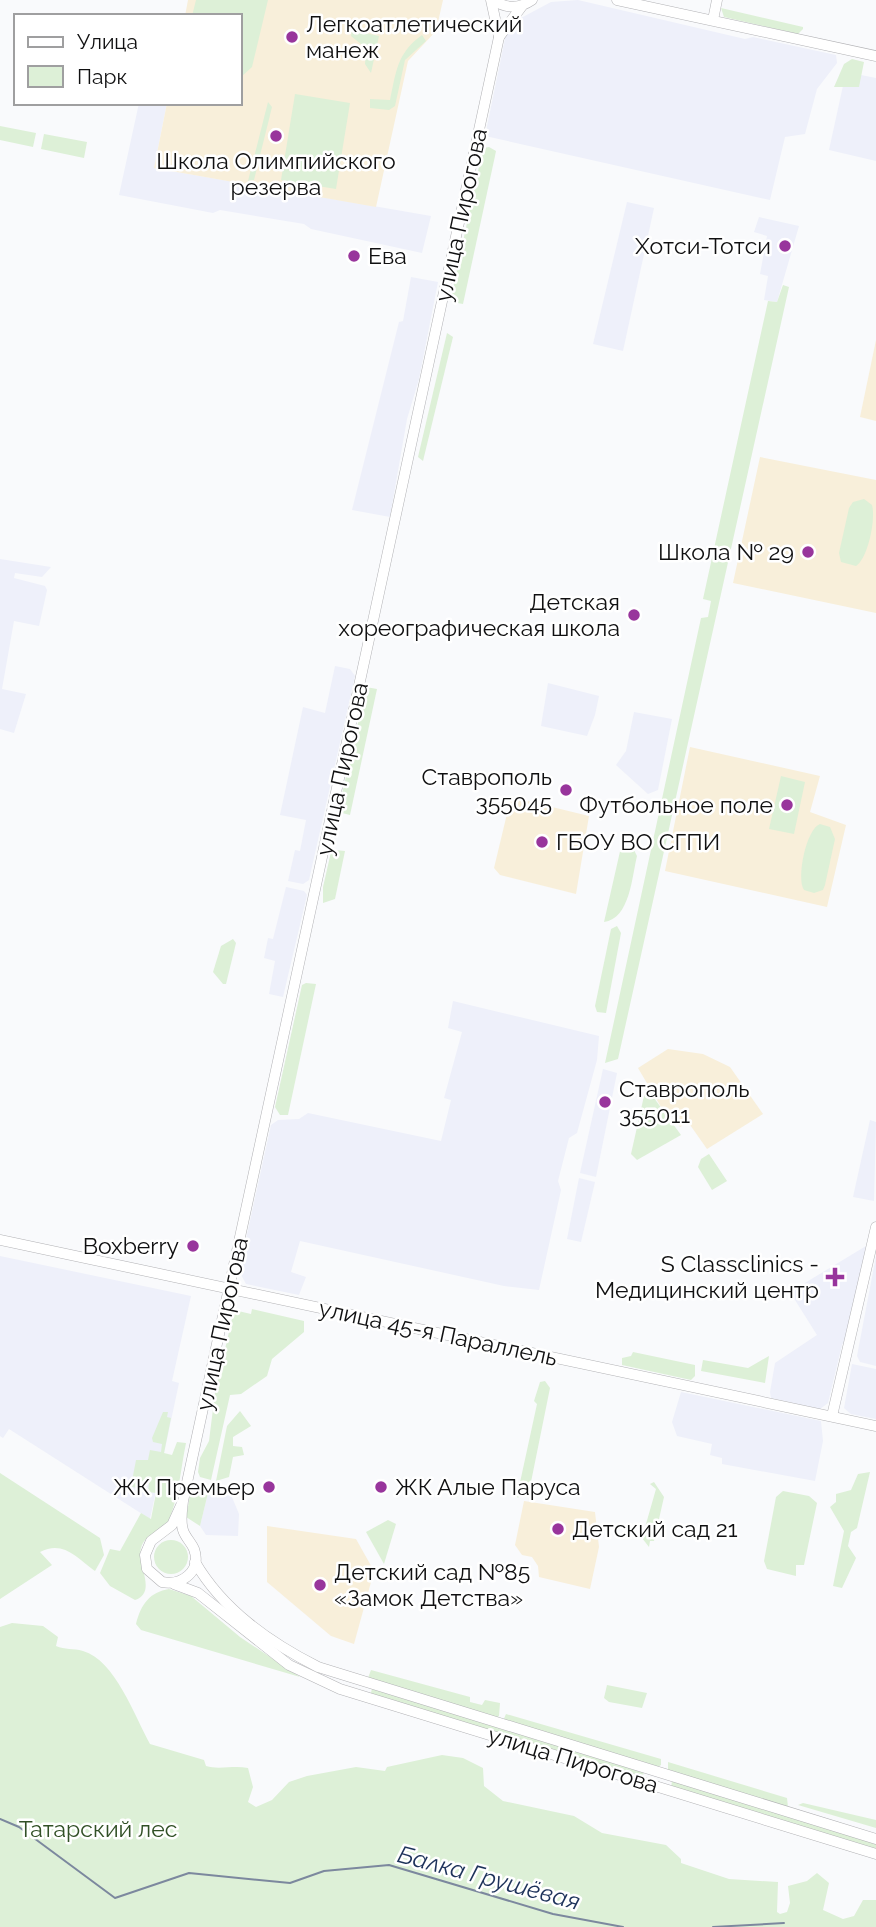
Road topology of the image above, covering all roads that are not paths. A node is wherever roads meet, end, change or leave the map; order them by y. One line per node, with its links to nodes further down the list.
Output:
1 (492, 0): 4 (main road); 6 (main road, улица Пирогова)
2 (617, 0): 5 (main road)
3 (717, 0): 5 (main road)
4 (530, 2): 6 (main road, улица Пирогова)
5 (713, 20): 7 (main road)
6 (499, 37): 10 (main road, улица Пирогова)
7 (876, 56)
8 (876, 1227): 11 (main road)
9 (0, 1240): 10 (main road, улица 45-я Параллель)
10 (230, 1288): 11 (main road, улица 45-я Параллель); 13 (main road, улица Пирогова)
11 (832, 1416): 12 (main road, улица 45-я Параллель)
12 (876, 1426)
13 (183, 1502): 14 (main road, улица Пирогова); 15 (main road, улица Пирогова)
14 (157, 1536): 15 (main road); 17 (main road, улица Пирогова)
15 (187, 1539): 16 (main road, улица Пирогова)
16 (195, 1562): 17 (main road); 18 (main road, улица Пирогова)
17 (173, 1583): 19 (main road, улица Пирогова)
18 (876, 1839)
19 (876, 1854)

